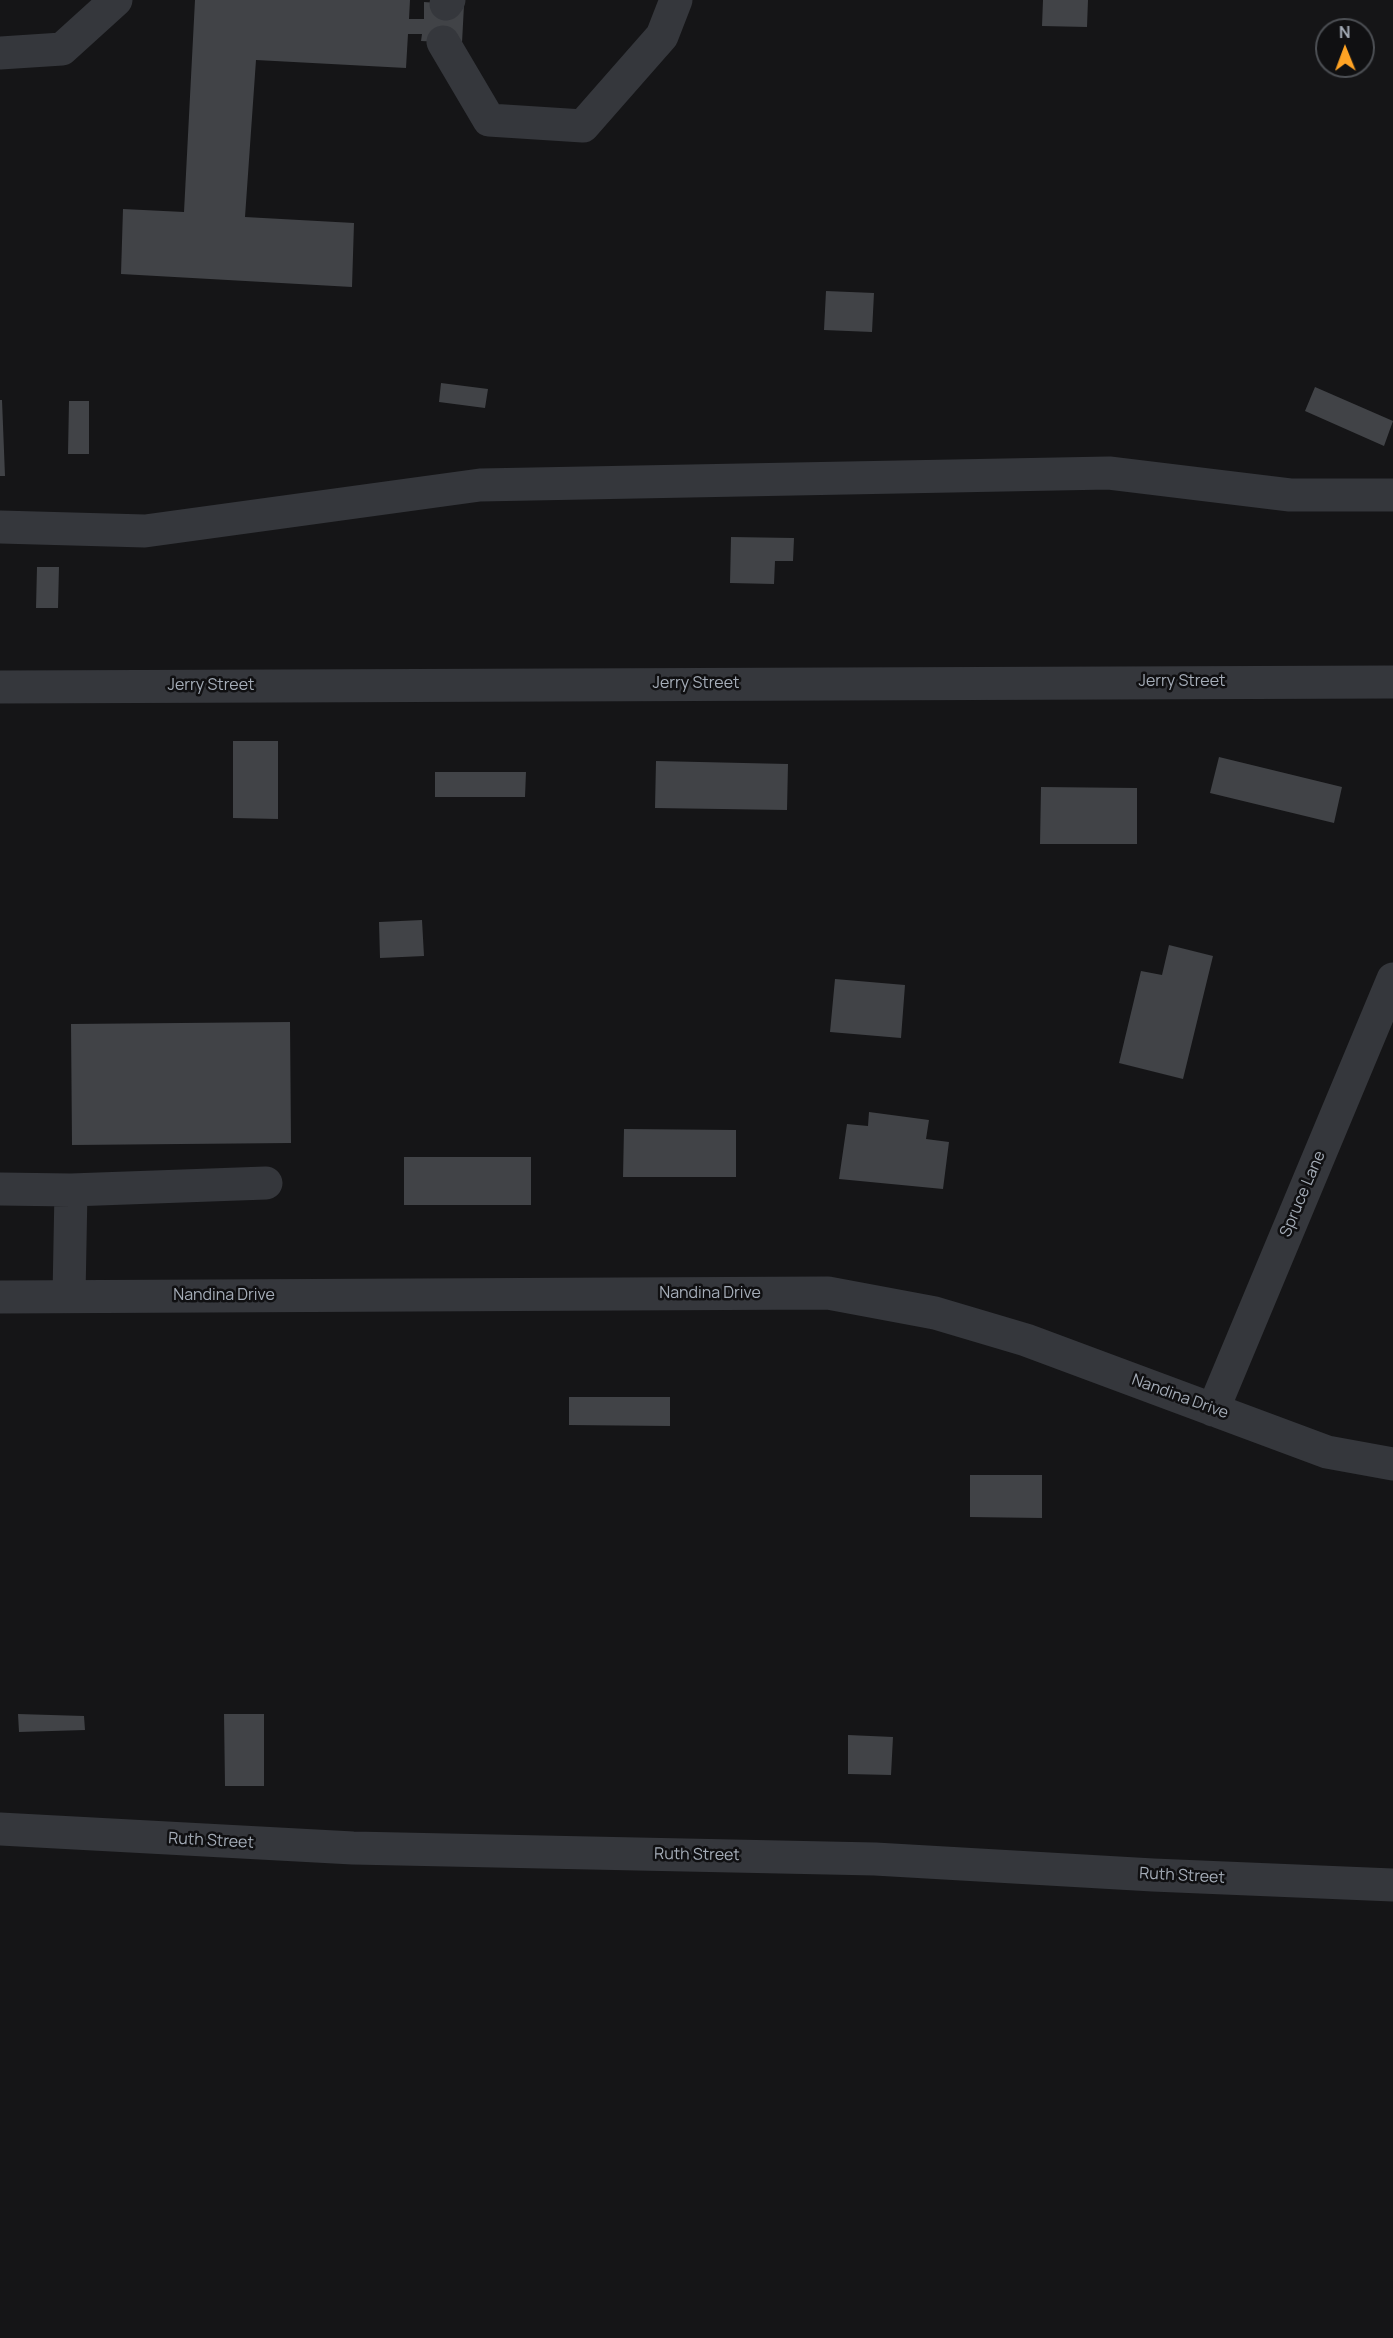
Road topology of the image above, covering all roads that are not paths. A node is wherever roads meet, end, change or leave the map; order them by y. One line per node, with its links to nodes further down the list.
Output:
1 (116, 0): 4 (street)
2 (676, 0): 3 (street)
3 (443, 42)
4 (0, 53)
5 (1393, 495): 6 (street)
6 (0, 527)
7 (1393, 682): 8 (street, Jerry Street)
8 (0, 687)
9 (1393, 978): 15 (street, Spruce Lane)
10 (266, 1183): 12 (street)
11 (0, 1189): 12 (street)
12 (71, 1190): 14 (street)
13 (0, 1296): 14 (street, Nandina Drive)
14 (69, 1296): 15 (street, Nandina Drive)
15 (1213, 1410): 16 (street, Nandina Drive)
16 (1393, 1464)
17 (0, 1829): 18 (street, Ruth Street)
18 (1393, 1885)

